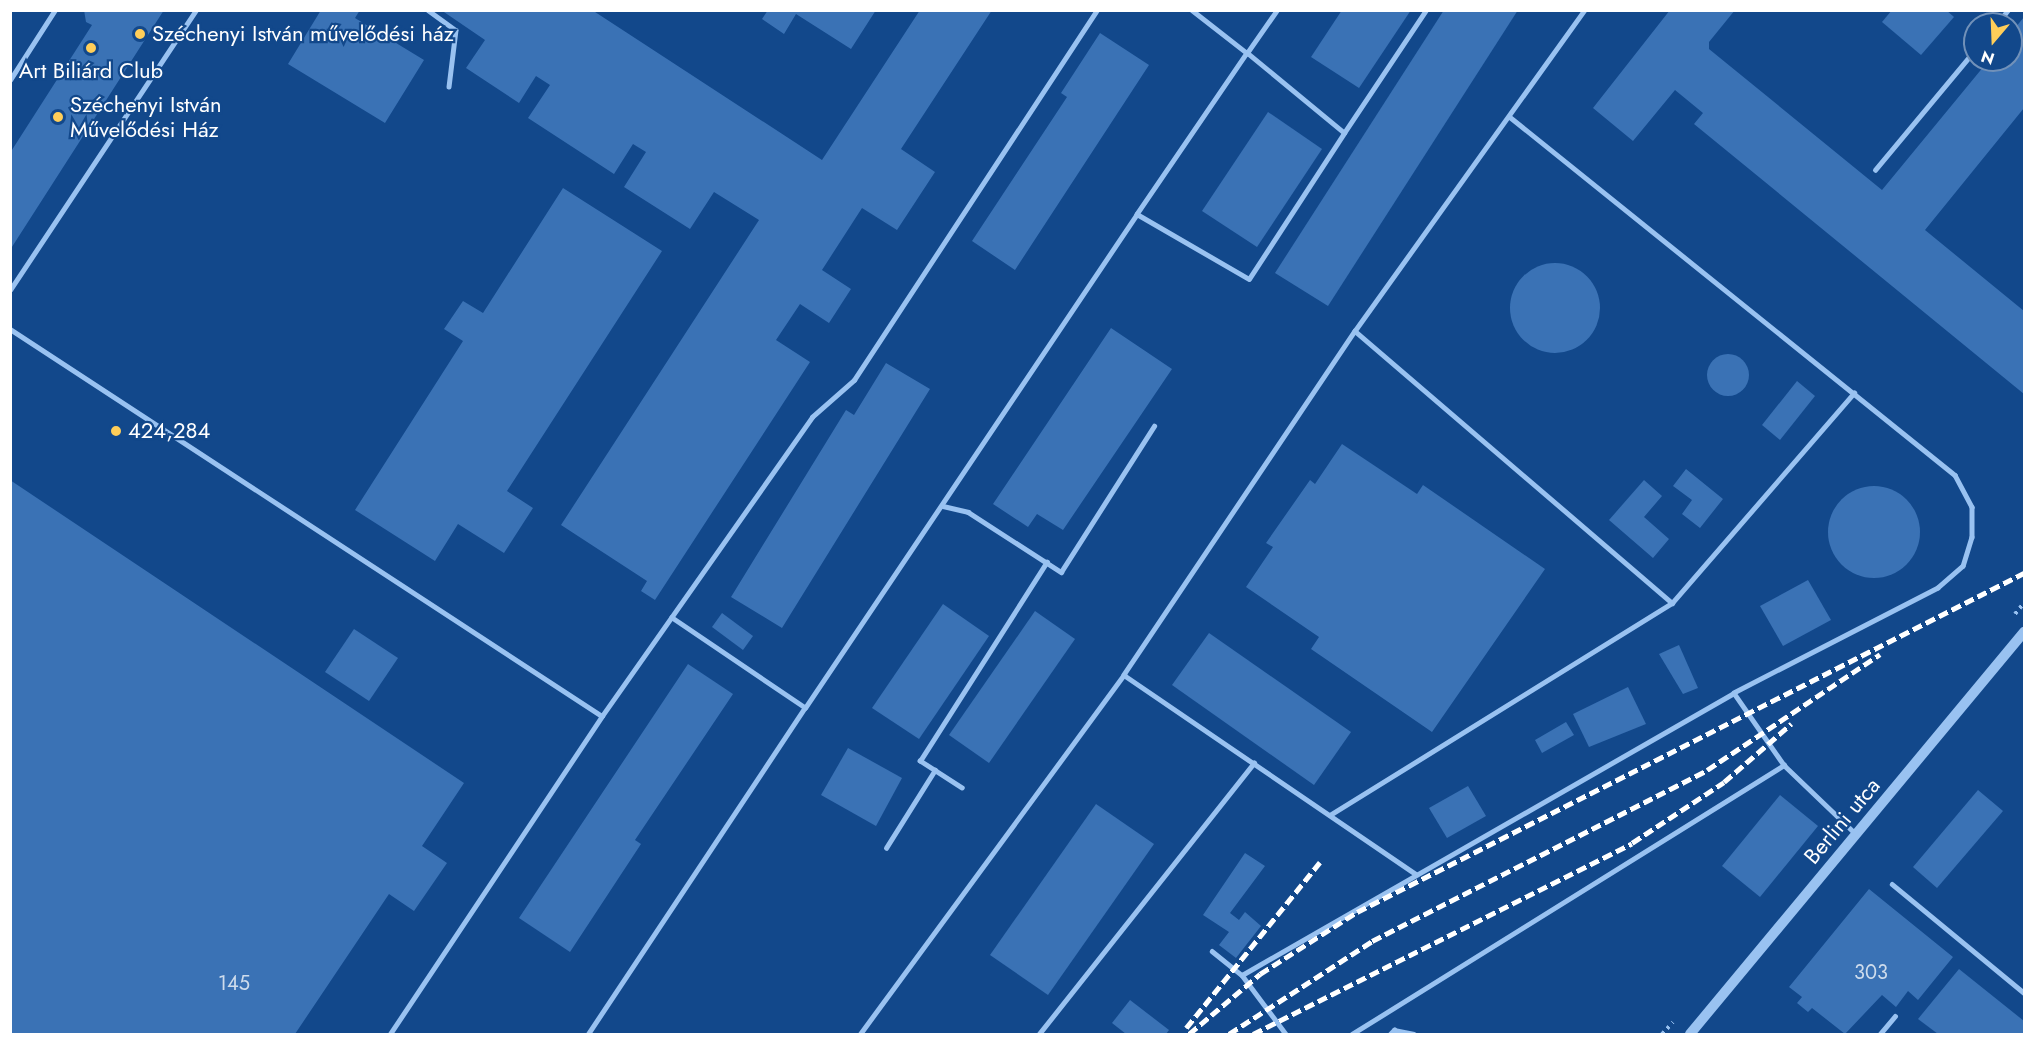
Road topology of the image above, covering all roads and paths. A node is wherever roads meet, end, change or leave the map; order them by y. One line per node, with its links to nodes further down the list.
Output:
1 (55, 10): 11 (lane)
2 (196, 10): 17 (lane)
3 (428, 10): 12 (lane)
4 (1097, 10): 25 (lane)
5 (1192, 10): 9 (lane)
6 (1277, 10): 9 (lane)
7 (1426, 10): 14 (lane)
8 (1585, 10): 13 (lane)
9 (1247, 52): 14 (lane); 16 (lane)
10 (1963, 64): 15 (lane)
11 (10, 80)
12 (449, 87)
13 (1510, 117): 19 (lane); 20 (lane)
14 (1344, 133): 16 (lane)
15 (1875, 170)
16 (1137, 214): 22 (lane)
17 (10, 290)
18 (10, 329): 30 (lane)
19 (1356, 331): 24 (lane); 27 (lane)
20 (1854, 393): 24 (lane); 28 (lane)
21 (1154, 426): 23 (lane)
22 (943, 506): 23 (lane); 29 (lane)
23 (1047, 562): 33 (lane)
24 (1672, 603): 35 (lane)
25 (672, 618): 29 (lane); 30 (lane)
26 (2025, 632): 36 (street, Berlini utca)
27 (1124, 675): 31 (lane); 46 (lane)
28 (1734, 693): 32 (lane); 38 (lane)
29 (806, 708): 45 (lane)
30 (602, 716): 44 (lane)
31 (1254, 763): 35 (lane); 47 (lane)
32 (1784, 765): 36 (lane); 49 (lane)
33 (935, 771): 34 (lane); 37 (lane)
34 (962, 788)
35 (1330, 815): 38 (lane)
36 (1857, 834): 52 (street, Berlini utca)
37 (886, 848)
38 (1416, 874): 41 (lane)
39 (1892, 885): 42 (lane)
40 (1212, 951): 41 (lane)
41 (1242, 975): 48 (lane)
42 (2025, 993)
43 (1896, 1016): 53 (lane)
44 (390, 1035)
45 (588, 1035)
46 (860, 1035)
47 (1039, 1035)
48 (1286, 1035)
49 (1352, 1035)
50 (1390, 1035): 51 (lane)
51 (1414, 1035)
52 (1690, 1035)
53 (1880, 1035)

